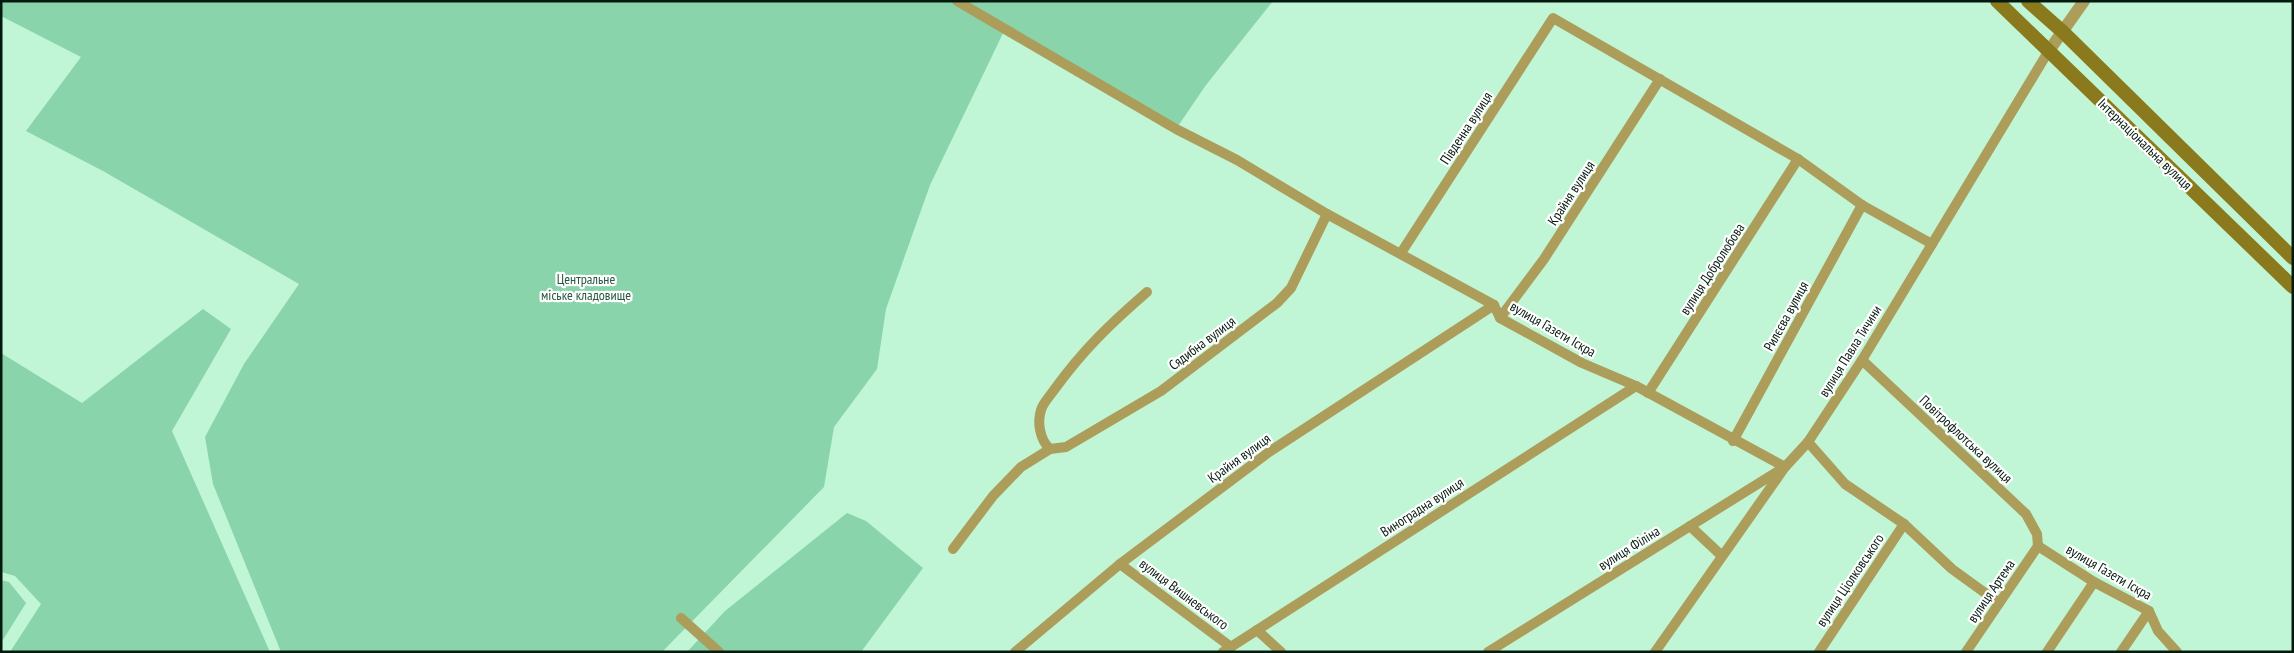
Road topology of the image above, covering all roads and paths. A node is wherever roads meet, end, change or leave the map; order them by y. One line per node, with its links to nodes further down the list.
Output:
1 (957, 1): 10 (street, вулиця Газети Іскра)
2 (1997, 1): 6 (main road, Інтернаціональна вулиця)
3 (2028, 1): 5 (main road, Інтернаціональна вулиця)
4 (2084, 1): 5 (street)
5 (2063, 32): 6 (street); 13 (main road, Інтернаціональна вулиця)
6 (2048, 52): 11 (street, вулиця Павла Тичини); 14 (main road, Інтернаціональна вулиця)
7 (1660, 80): 8 (street); 12 (street, Південна вулиця); 17 (street, Крайня вулиця)
8 (1798, 159): 9 (street); 20 (street, вулиця Добролюбова)
9 (1862, 205): 11 (street); 21 (street, Рилєєва вулиця)
10 (1328, 214): 12 (street, вулиця Газети Іскра); 23 (street, Сядибна вулиця)
11 (1932, 244): 18 (street, вулиця Павла Тичини)
12 (1401, 253): 16 (street, вулиця Газети Іскра)
13 (2293, 258)
14 (2293, 287)
15 (1147, 292): 23 (street)
16 (1494, 305): 17 (street, вулиця Газети Іскра); 30 (street, Крайня вулиця)
17 (1500, 318): 19 (street, вулиця Газети Іскра)
18 (1862, 360): 22 (street, вулиця Павла Тичини); 27 (street, Повітрофлотська вулиця)
19 (1636, 386): 20 (street, вулиця Газети Іскра); 35 (street, Виноградна вулиця)
20 (1648, 393): 21 (street, вулиця Газети Іскра)
21 (1733, 441): 24 (street, вулиця Газети Іскра)
22 (1808, 442): 24 (street, вулиця Павла Тичини); 25 (street)
23 (1050, 449): 28 (street, Сядибна вулиця)
24 (1785, 467): 26 (street, вулиця Філіна); 29 (street, вулиця Павла Тичини)
25 (1904, 524): 32 (street); 42 (street, вулиця Ціолковського)
26 (1690, 526): 29 (street); 40 (street, вулиця Філіна)
27 (2038, 546): 31 (street, вулиця Газети Іскра); 32 (street, вулиця Артема)
28 (953, 549)
29 (1722, 556): 41 (street, вулиця Павла Тичини)
30 (1120, 564): 36 (street, вулиця Вишневського); 38 (street, Крайня вулиця)
31 (2094, 582): 33 (street, вулиця Газети Іскра); 44 (street)
32 (2000, 603): 43 (street, вулиця Артема)
33 (2149, 611): 45 (street); 46 (street, вулиця Газети Іскра)
34 (681, 618): 37 (street)
35 (1257, 630): 36 (street, Виноградна вулиця); 39 (street)
36 (1227, 649)
37 (719, 652)
38 (1016, 652)
39 (1281, 652)
40 (1488, 652)
41 (1655, 652)
42 (1819, 652)
43 (1966, 652)
44 (2047, 652)
45 (2121, 652)
46 (2177, 652)

